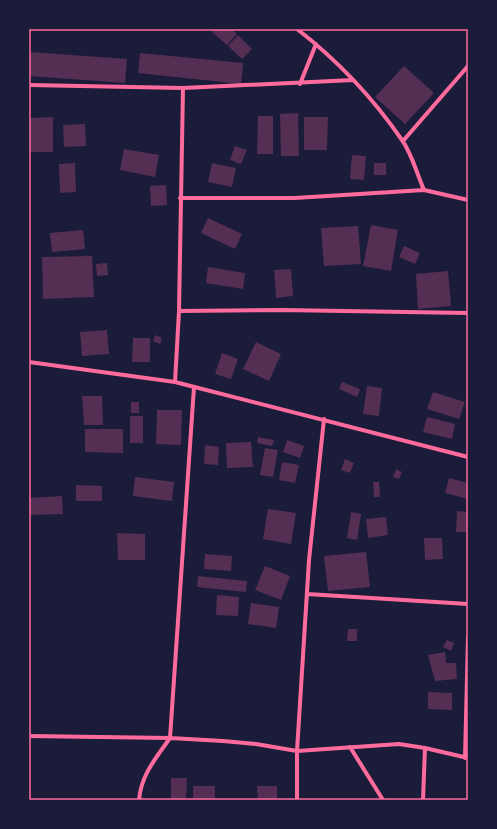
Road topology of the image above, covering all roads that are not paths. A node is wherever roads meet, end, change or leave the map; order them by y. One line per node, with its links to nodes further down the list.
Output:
1 (297, 29): 2 (street)
2 (316, 44): 4 (street); 5 (street)
3 (468, 66): 8 (street)
4 (353, 80): 5 (street); 8 (street)
5 (300, 84): 7 (street)
6 (29, 85): 7 (street)
7 (183, 88): 10 (street)
8 (403, 141): 9 (street)
9 (424, 190): 10 (street); 11 (street)
10 (180, 198): 12 (street)
11 (468, 200)
12 (179, 311): 13 (street); 15 (street)
13 (468, 313)
14 (29, 362): 15 (street)
15 (175, 382): 16 (street)
16 (194, 387): 17 (street); 23 (street)
17 (324, 419): 18 (street); 19 (street)
18 (468, 457)
19 (307, 594): 20 (street); 26 (street)
20 (468, 604)
21 (468, 638): 27 (street)
22 (29, 736): 23 (street)
23 (170, 738): 26 (street); 28 (street)
24 (350, 747): 25 (street); 26 (street); 30 (street)
25 (425, 748): 27 (street); 31 (street)
26 (297, 751): 29 (street)
27 (467, 758)
28 (139, 800)
29 (297, 800)
30 (383, 800)
31 (423, 800)

